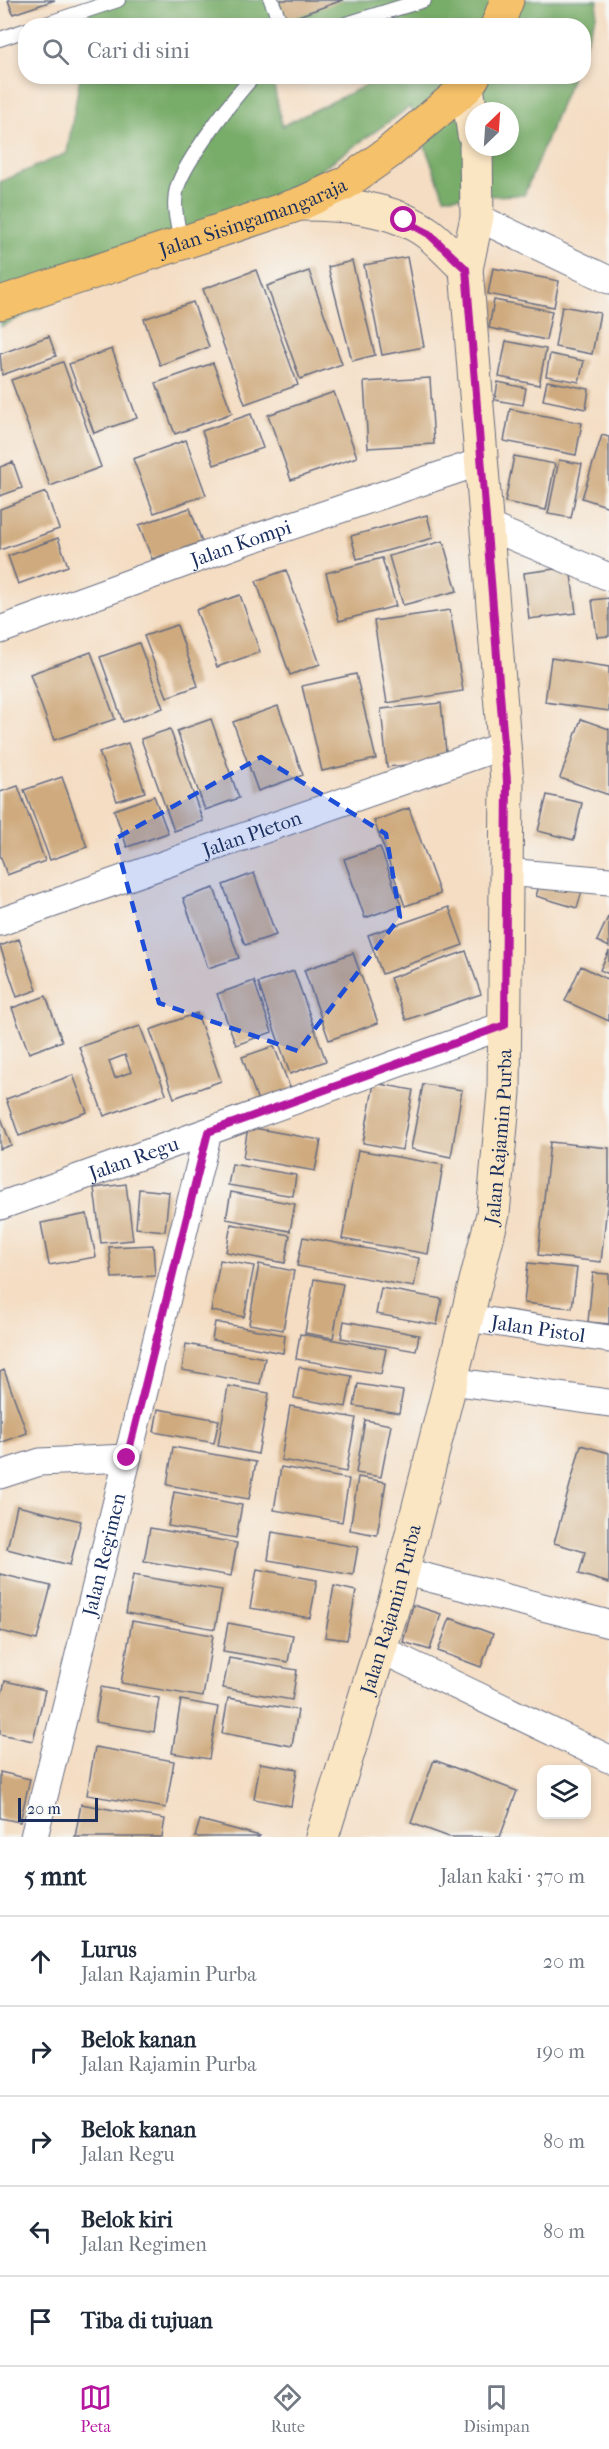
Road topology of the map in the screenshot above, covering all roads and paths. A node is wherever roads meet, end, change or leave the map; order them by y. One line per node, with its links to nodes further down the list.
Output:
1 (118, 0): 5 (lane)
2 (270, 0): 6 (lane)
3 (424, 0): 7 (lane)
4 (507, 0): 8 (highway)
5 (64, 18)
6 (278, 18)
7 (366, 18)
8 (500, 18)
9 (18, 33): 10 (lane)
10 (0, 39)
11 (246, 84): 18 (lane)
12 (468, 84): 16 (highway, Jalan Sisingamangaraja)
13 (470, 84): 14 (street)
14 (472, 102)
15 (476, 156): 17 (street, Jalan Rajamin Purba)
16 (300, 204): 18 (highway, Jalan Sisingamangaraja); 19 (street)
17 (477, 217): 19 (street, Jalan Rajamin Purba); 20 (street)
18 (181, 243): 21 (highway, Jalan Sisingamangaraja)
19 (466, 269): 22 (street, Jalan Rajamin Purba)
20 (609, 280)
21 (0, 303)
22 (483, 461): 23 (street, Jalan Rajamin Purba); 25 (street, Jalan Kompi)
23 (488, 526): 24 (street); 26 (street, Jalan Rajamin Purba)
24 (609, 577)
25 (0, 630)
26 (505, 745): 27 (street, Jalan Rajamin Purba); 29 (street, Jalan Pleton)
27 (506, 872): 28 (street); 30 (street, Jalan Rajamin Purba)
28 (609, 881)
29 (0, 922)
30 (505, 1025): 31 (street, Jalan Regu); 33 (street, Jalan Rajamin Purba)
31 (208, 1132): 32 (street, Jalan Regu); 37 (street, Jalan Regimen)
32 (0, 1206)
33 (467, 1317): 34 (street, Jalan Pistol); 35 (street, Jalan Rajamin Purba)
34 (609, 1339)
35 (451, 1381): 36 (street); 39 (street, Jalan Rajamin Purba)
36 (609, 1403)
37 (127, 1458): 38 (street); 43 (street, Jalan Regimen)
38 (0, 1474)
39 (402, 1571): 40 (street); 41 (street, Jalan Rajamin Purba)
40 (609, 1624)
41 (380, 1649): 42 (street); 44 (street, Jalan Rajamin Purba)
42 (609, 1759)
43 (34, 1837)
44 (322, 1837)

